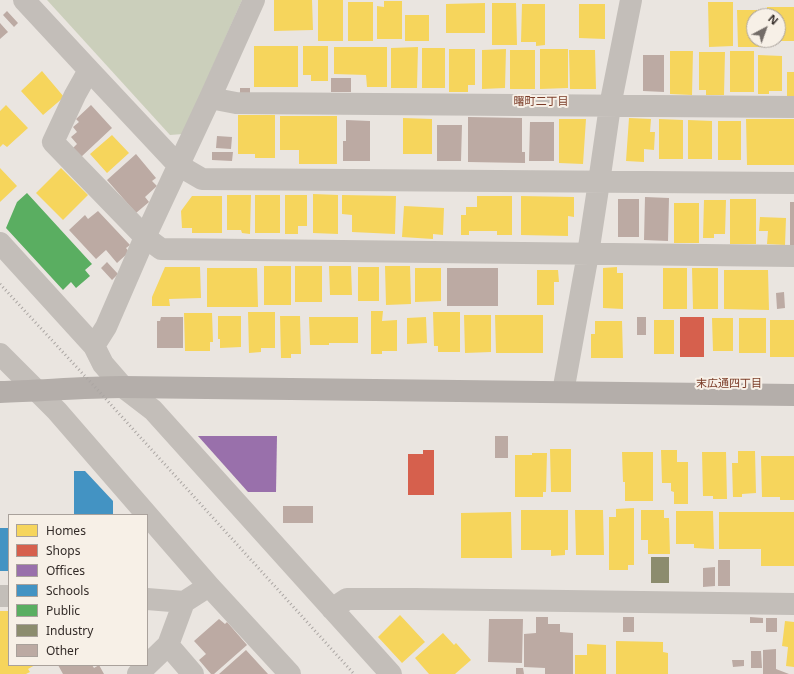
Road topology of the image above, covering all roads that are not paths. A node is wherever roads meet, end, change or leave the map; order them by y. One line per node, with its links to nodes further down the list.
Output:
1 (24, 0): 4 (street)
2 (254, 0): 5 (street)
3 (631, 0): 6 (street)
4 (89, 70): 8 (street); 11 (street)
5 (210, 98): 6 (street); 8 (street)
6 (610, 106): 7 (street); 9 (street)
7 (794, 107)
8 (178, 165): 9 (street); 11 (street)
9 (599, 182): 10 (street); 13 (street)
10 (794, 183)
11 (145, 237): 13 (street); 15 (street)
12 (0, 243): 15 (street)
13 (588, 254): 14 (street); 20 (street)
14 (794, 256)
15 (94, 346): 17 (street)
16 (0, 354): 18 (street)
17 (123, 386): 18 (street); 20 (street); 28 (street)
18 (37, 391): 19 (street); 22 (street)
19 (0, 392)
20 (563, 392): 21 (street)
21 (794, 395)
22 (147, 514)
23 (148, 515): 24 (street)
24 (209, 586): 26 (street); 34 (street)
25 (148, 599): 26 (street)
26 (184, 602): 29 (street)
27 (794, 604): 28 (street)
28 (332, 609): 35 (street)
29 (168, 645): 30 (street); 33 (street)
30 (148, 664)
31 (146, 666): 32 (street)
32 (138, 674)
33 (193, 674)
34 (290, 674)
35 (391, 674)

